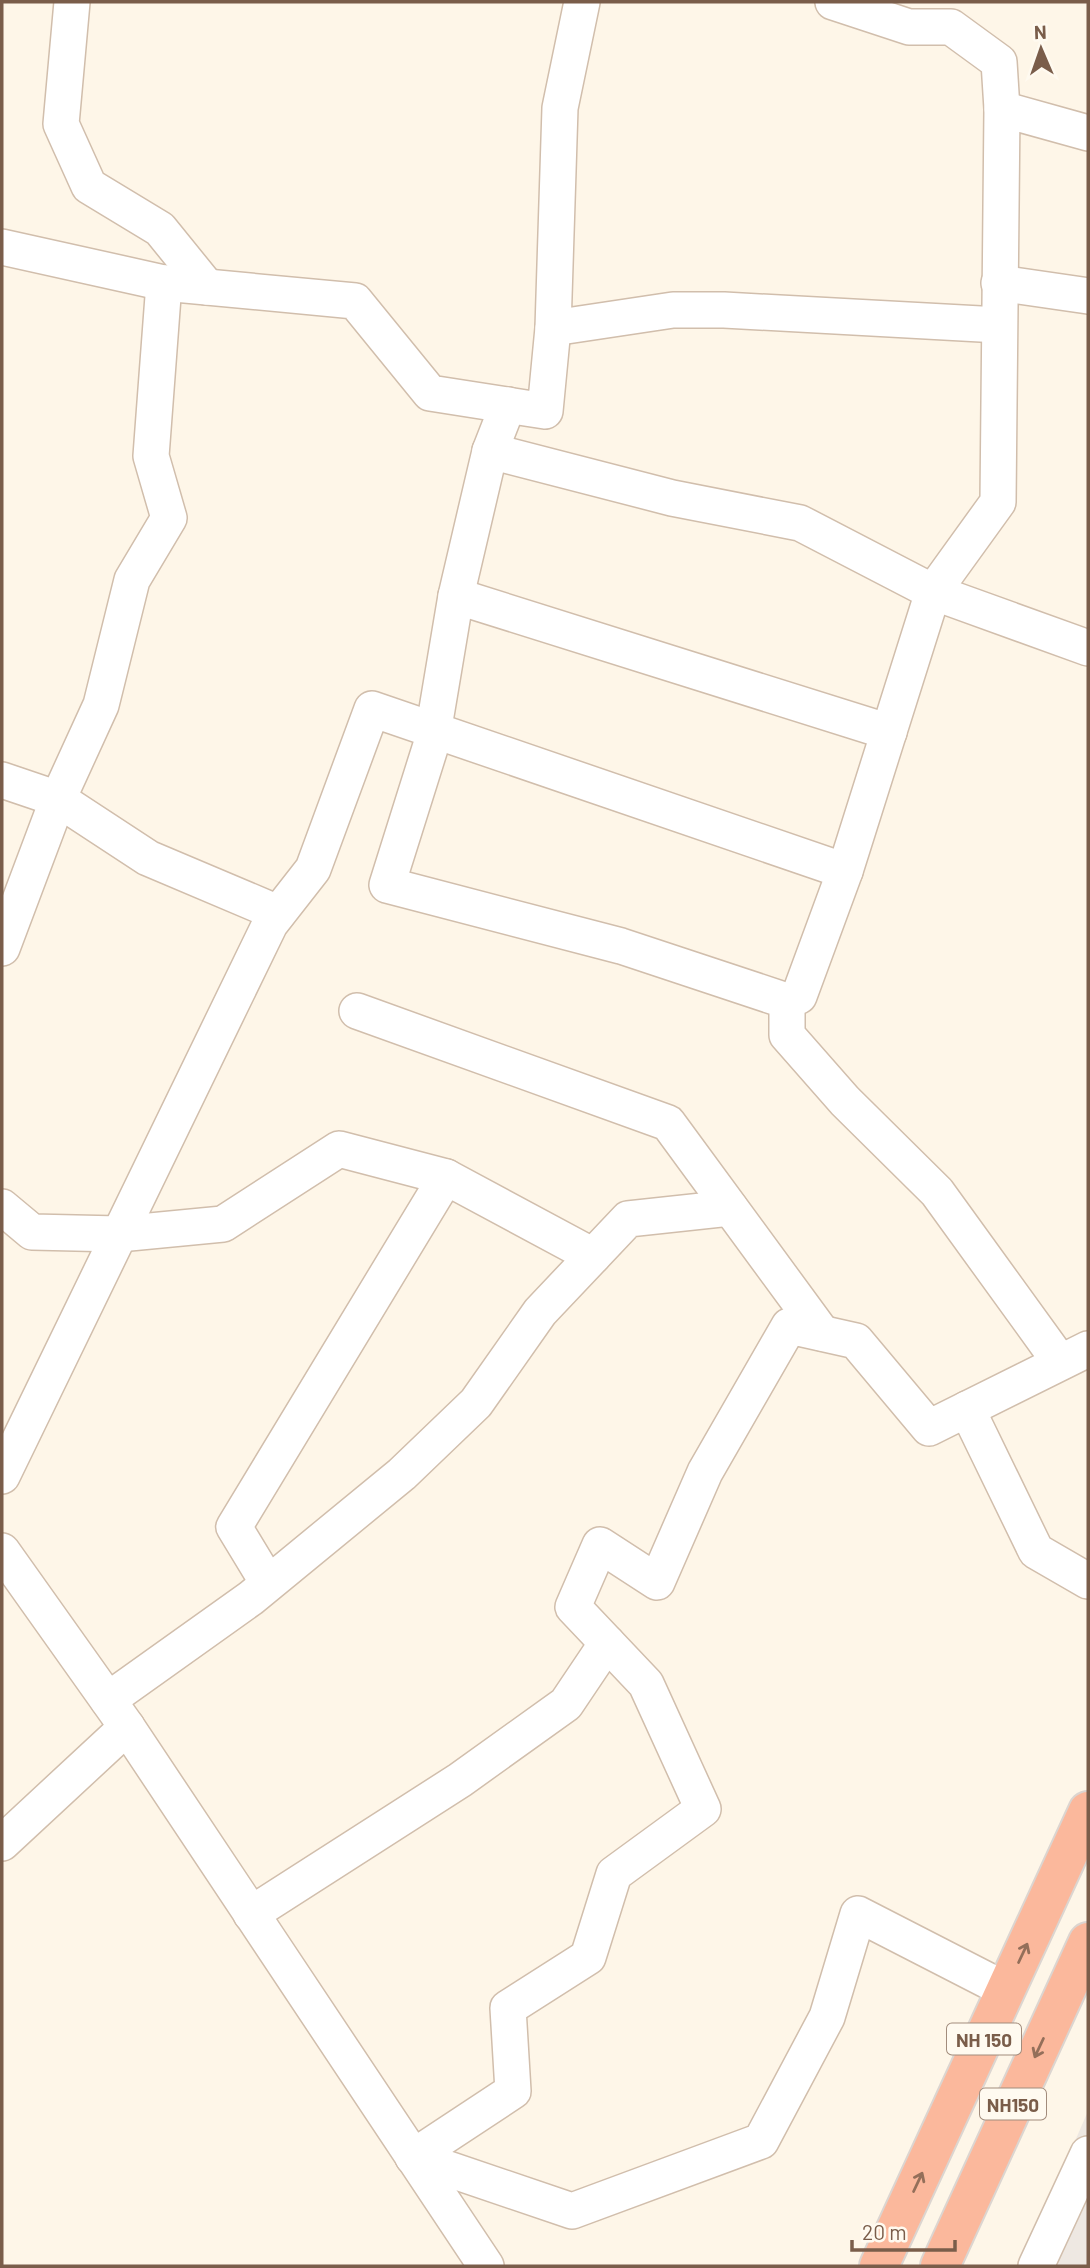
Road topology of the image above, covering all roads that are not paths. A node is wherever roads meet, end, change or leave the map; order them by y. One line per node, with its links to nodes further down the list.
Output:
1 (72, 2): 9 (street)
2 (582, 2): 12 (street)
3 (833, 2): 4 (street)
4 (1002, 109): 5 (street); 8 (street)
5 (1088, 133)
6 (2, 247): 7 (street)
7 (164, 283): 9 (street); 21 (street)
8 (999, 283): 10 (street); 11 (street)
9 (207, 287): 13 (street)
10 (1088, 296)
11 (999, 325): 12 (street); 15 (street)
12 (553, 328): 13 (street)
13 (508, 405): 14 (street)
14 (490, 452): 15 (street); 16 (street)
15 (933, 592): 17 (street); 19 (street)
16 (456, 596): 18 (street); 19 (street)
17 (1088, 648)
18 (434, 730): 22 (street); 23 (street); 33 (street)
19 (889, 732): 22 (street)
20 (2, 780): 21 (street)
21 (58, 799): 23 (street); 24 (street)
22 (845, 871): 25 (street)
23 (278, 913): 30 (street)
24 (2, 948)
25 (799, 996)
26 (357, 1010): 29 (street)
27 (446, 1177): 30 (street); 31 (street); 38 (street)
28 (2, 1208): 30 (street)
29 (730, 1208): 31 (street); 32 (street)
30 (119, 1234): 35 (street)
31 (593, 1256): 38 (street)
32 (822, 1333): 34 (street); 39 (street)
33 (1074, 1355): 34 (street)
34 (967, 1409): 37 (street)
35 (2, 1476)
36 (2, 1551): 40 (street)
37 (1088, 1581)
38 (268, 1583): 40 (street)
39 (607, 1643): 43 (street); 47 (street)
40 (117, 1714): 42 (street); 43 (street)
41 (1088, 1811): 45 (highway, NH 150, one-way to 41)
42 (2, 1843)
43 (251, 1914): 47 (street)
44 (1088, 1941): 50 (highway, NH150, one-way to 50)
45 (1006, 1990): 47 (street); 49 (highway, NH 150, one-way to 45)
46 (1088, 2154): 51 (street)
47 (413, 2157): 48 (street)
48 (486, 2266)
49 (879, 2266)
50 (940, 2266)
51 (1036, 2266)

